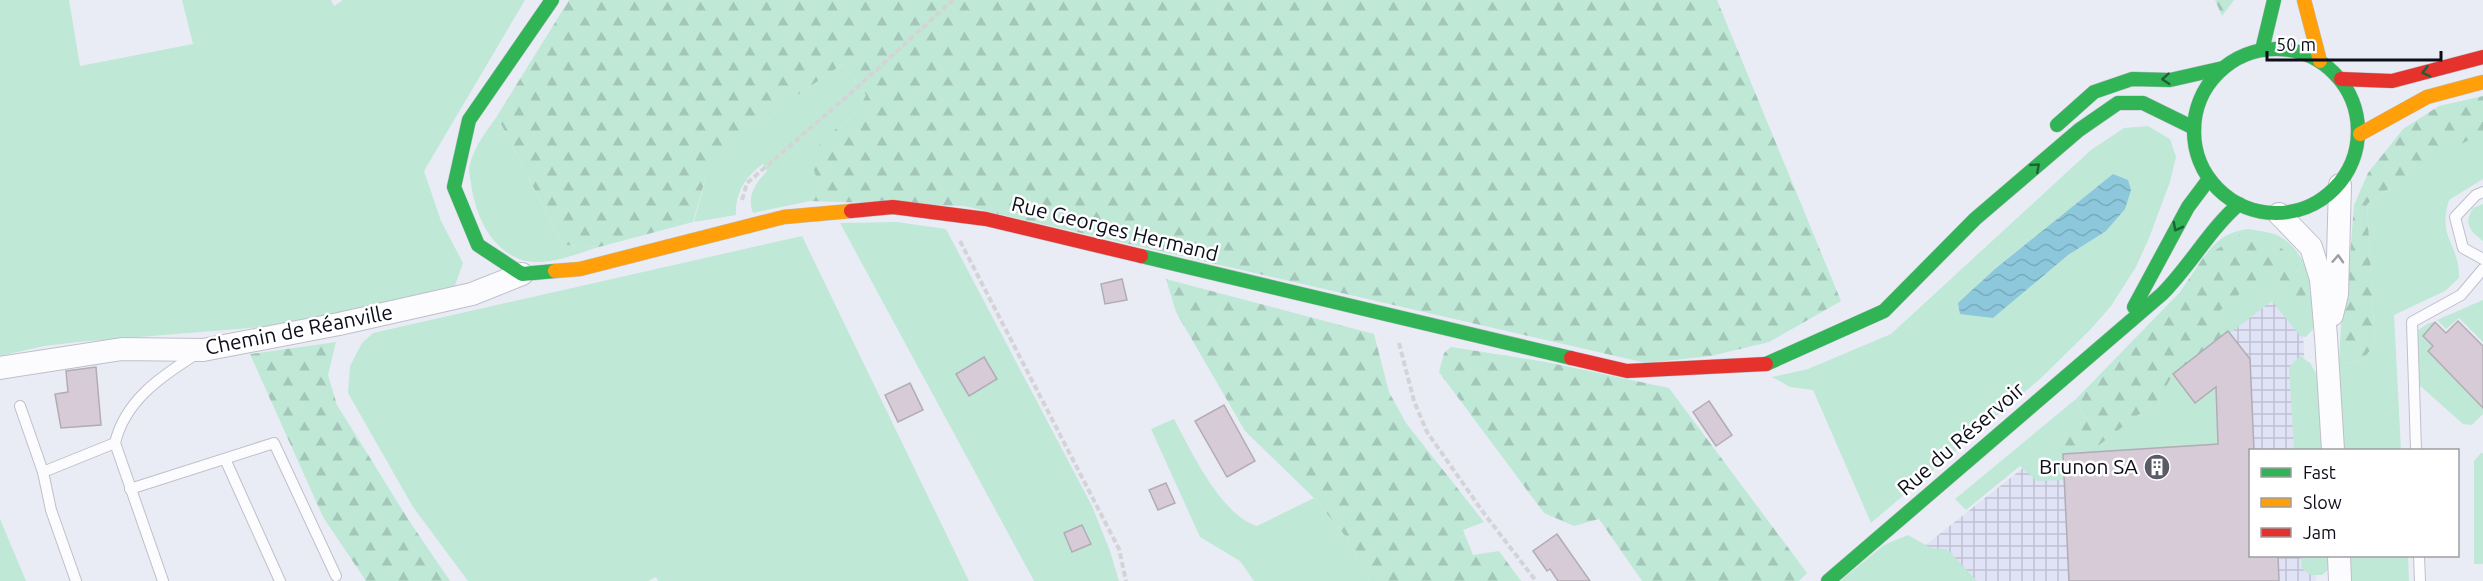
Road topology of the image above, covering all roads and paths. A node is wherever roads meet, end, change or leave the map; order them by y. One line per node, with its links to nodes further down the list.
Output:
1 (552, 0): 25 (street)
2 (953, 0): 22 (path)
3 (2274, 0): 5 (street)
4 (2304, 0): 7 (street)
5 (2262, 50): 7 (street); 8 (street)
6 (2483, 57): 9 (street, one-way to 9)
7 (2320, 61): 9 (street)
8 (2223, 68): 11 (street); 12 (street, one-way to 12)
9 (2341, 79): 13 (street)
10 (2483, 82): 13 (street)
11 (2194, 128): 15 (street); 21 (street, Rue Georges Hermand, one-way to 11)
12 (2050, 131)
13 (2360, 134): 16 (street)
14 (2027, 157): 21 (street, Rue Georges Hermand)
15 (2209, 178): 18 (street); 27 (street, Rue du Réservoir, one-way to 27)
16 (2340, 185): 20 (street); 28 (street, one-way to 16)
17 (2483, 192): 23 (lane)
18 (2239, 204): 20 (street); 27 (street, Rue du Réservoir)
19 (946, 214): 22 (street, Rue Georges Hermand); 26 (street, Rue Georges Hermand); 44 (path)
20 (2279, 214): 28 (street)
21 (1975, 219): 26 (street, Rue Georges Hermand)
22 (743, 227): 25 (street, Rue Georges Hermand)
23 (2483, 259)
24 (2483, 269): 34 (lane)
25 (522, 273): 29 (street, Chemin de Réanville)
26 (1380, 314): 45 (path)
27 (2122, 329): 46 (street, Rue du Réservoir)
28 (2326, 337): 33 (street)
29 (203, 350): 30 (street, Chemin de Réanville); 32 (lane)
30 (0, 368)
31 (20, 406): 36 (lane)
32 (114, 443): 36 (lane); 37 (lane)
33 (2333, 449)
34 (2416, 449)
35 (225, 459): 37 (lane); 40 (lane); 43 (lane)
36 (43, 472): 41 (lane)
37 (130, 489): 42 (lane)
38 (2339, 557): 47 (street)
39 (2419, 557): 48 (lane)
40 (336, 576)
41 (76, 581)
42 (163, 581)
43 (280, 581)
44 (1126, 581)
45 (1536, 581)
46 (1828, 581)
47 (2340, 581)
48 (2420, 581)

